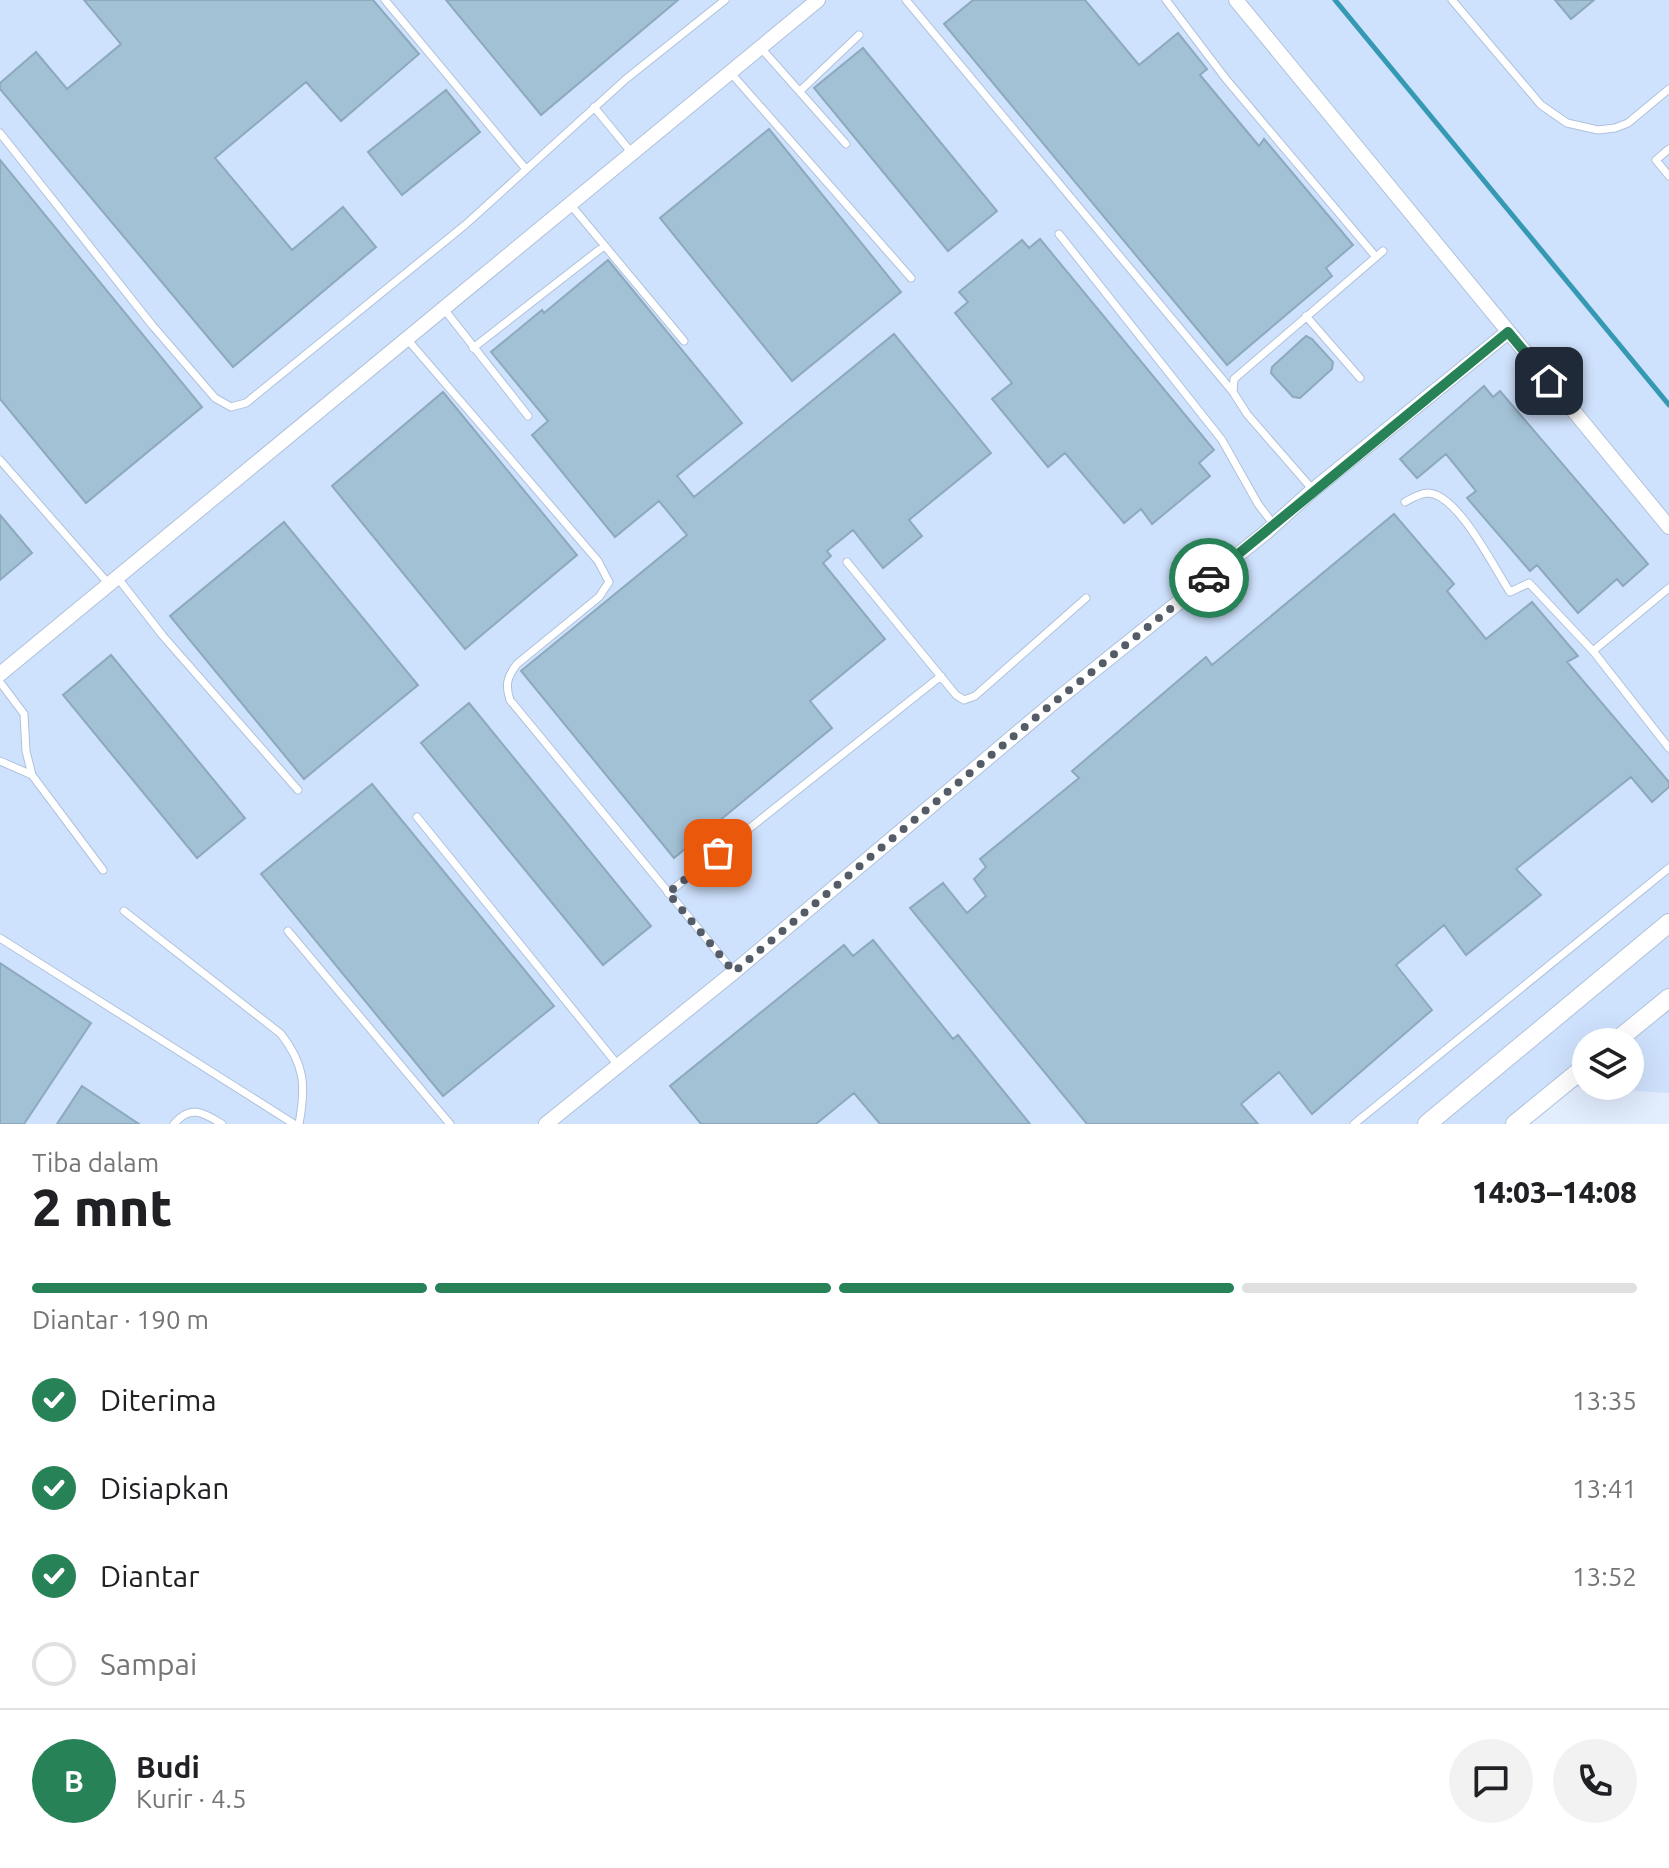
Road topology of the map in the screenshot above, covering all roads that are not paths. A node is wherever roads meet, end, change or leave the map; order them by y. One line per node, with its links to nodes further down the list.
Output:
1 (385, 0): 18 (lane)
2 (725, 0): 13 (lane)
3 (818, 0): 9 (street)
4 (906, 0): 31 (lane)
5 (1166, 0): 25 (lane)
6 (1236, 0): 26 (street)
7 (1452, 0): 11 (lane)
8 (859, 35): 12 (lane)
9 (761, 48): 10 (street); 12 (lane)
10 (730, 72): 17 (street); 23 (lane)
11 (1669, 89)
12 (800, 91): 15 (lane)
13 (594, 107): 17 (lane); 18 (lane)
14 (0, 133): 18 (lane)
15 (846, 144)
16 (1669, 149): 19 (lane)
17 (631, 152): 20 (street)
18 (525, 168)
19 (1669, 176)
20 (570, 204): 22 (lane); 24 (street)
21 (1059, 234): 36 (lane)
22 (604, 246): 28 (lane); 29 (lane)
23 (911, 278)
24 (444, 309): 27 (street); 29 (lane)
25 (1306, 316): 30 (lane); 31 (lane)
26 (1508, 332): 34 (street); 37 (street)
27 (407, 339): 39 (street); 53 (lane)
28 (684, 341)
29 (473, 348): 32 (lane)
30 (1360, 378)
31 (1233, 392): 34 (lane)
32 (528, 416)
33 (0, 460): 39 (lane)
34 (1313, 490): 36 (street)
35 (1405, 502): 42 (lane)
36 (1274, 525): 58 (street)
37 (1669, 527)
38 (847, 562): 44 (lane)
39 (113, 580): 43 (street); 49 (lane)
40 (1669, 588): 42 (lane)
41 (1086, 598): 44 (lane)
42 (1593, 651): 46 (lane)
43 (0, 674)
44 (941, 676): 53 (lane)
45 (0, 682): 48 (lane)
46 (1669, 748)
47 (0, 761): 48 (lane)
48 (32, 775): 52 (lane)
49 (298, 790)
50 (417, 817): 61 (lane)
51 (1669, 868): 68 (lane)
52 (103, 870)
53 (668, 893): 58 (lane)
54 (124, 911): 65 (lane)
55 (1669, 923): 69 (street)
56 (288, 931): 66 (lane)
57 (0, 938): 65 (lane)
58 (734, 972): 61 (street)
59 (1669, 998): 60 (street)
60 (1632, 1028)
61 (617, 1064): 67 (street)
62 (1572, 1077): 70 (street)
63 (174, 1124): 64 (lane)
64 (222, 1124)
65 (297, 1124)
66 (450, 1124)
67 (546, 1124)
68 (1354, 1124)
69 (1427, 1124)
70 (1515, 1124)

